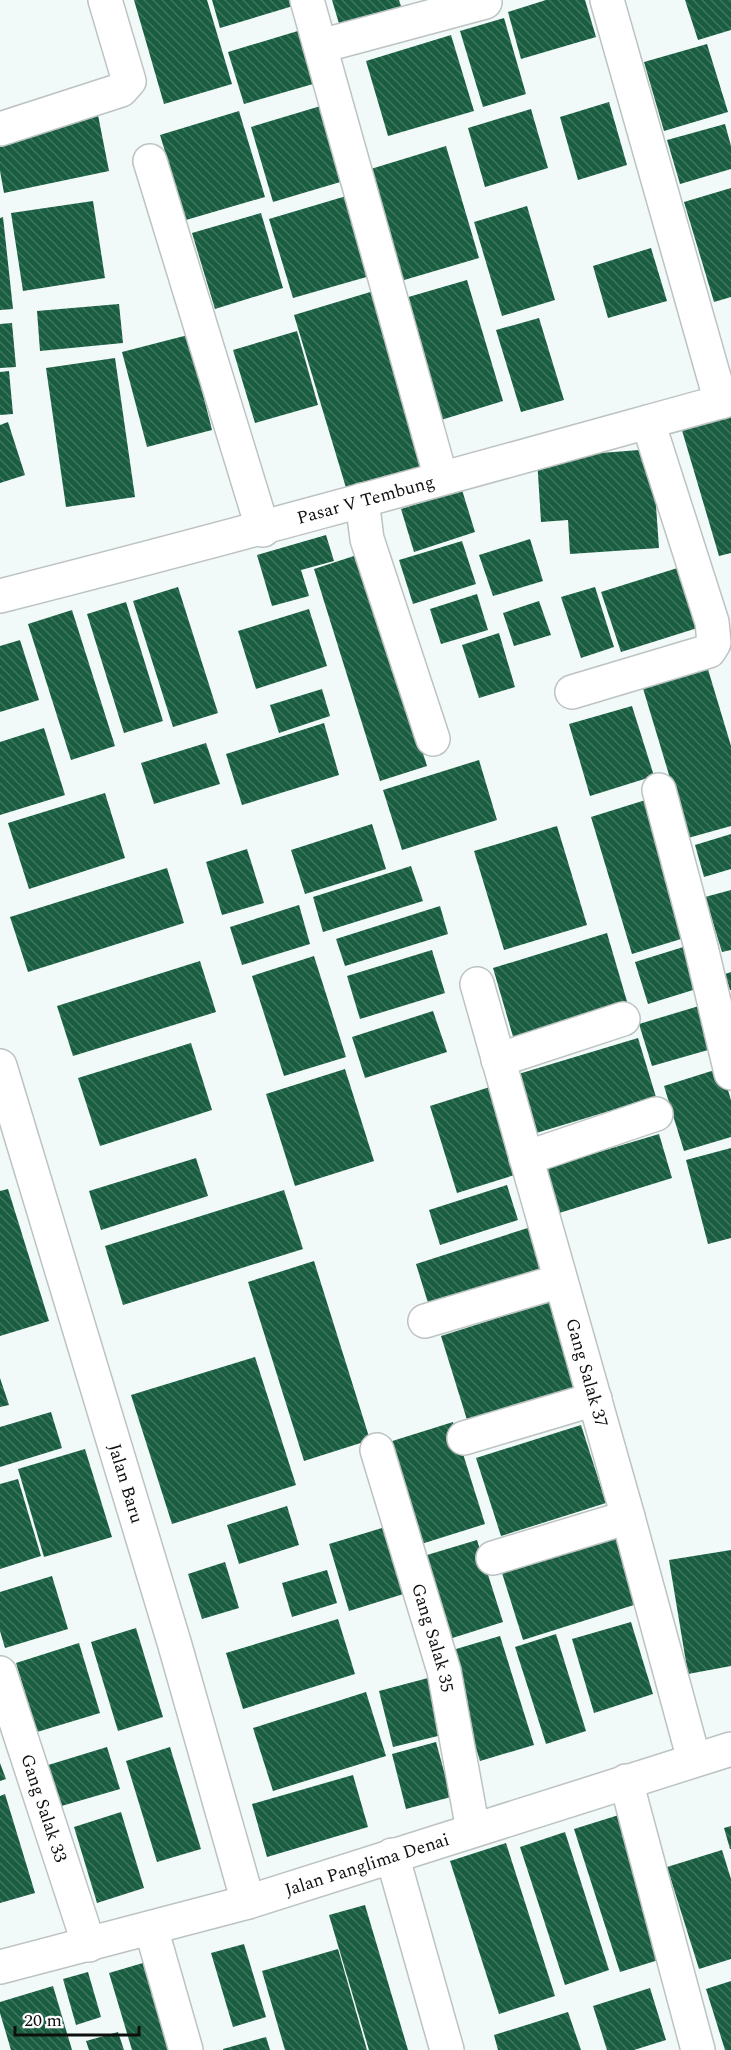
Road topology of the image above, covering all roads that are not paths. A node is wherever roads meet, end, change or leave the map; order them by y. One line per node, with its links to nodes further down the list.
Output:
1 (105, 0): 6 (street)
2 (307, 0): 5 (street)
3 (607, 0): 8 (street)
4 (484, 2): 5 (street)
5 (321, 46): 10 (street)
6 (0, 129)
7 (150, 161): 12 (street)
8 (726, 400): 9 (street, Pasar V Tembung)
9 (648, 422): 10 (street, Pasar V Tembung); 14 (street)
10 (441, 478): 11 (street, Pasar V Tembung)
11 (362, 500): 12 (street, Pasar V Tembung); 15 (street)
12 (263, 530): 13 (street, Pasar V Tembung)
13 (0, 596)
14 (572, 692)
15 (433, 739)
16 (659, 790): 21 (street)
17 (477, 984): 19 (street, Gang Salak 37)
18 (623, 1019): 19 (street)
19 (498, 1059): 23 (street, Gang Salak 37)
20 (0, 1066): 37 (street, Jalan Baru)
21 (731, 1073)
22 (656, 1114): 23 (street)
23 (526, 1158): 24 (street, Gang Salak 37)
24 (560, 1281): 25 (street); 26 (street, Gang Salak 37)
25 (425, 1320)
26 (595, 1399): 27 (street); 29 (street, Gang Salak 37)
27 (464, 1438)
28 (376, 1450): 35 (street, Gang Salak 35)
29 (628, 1517): 30 (street); 33 (street, Gang Salak 37)
30 (492, 1558)
31 (0, 1673): 39 (street, Gang Salak 33)
32 (731, 1749): 33 (street, Jalan Panglima Denai)
33 (694, 1760): 34 (street, Jalan Panglima Denai)
34 (626, 1780): 35 (street, Jalan Panglima Denai); 43 (street)
35 (472, 1830): 36 (street, Jalan Panglima Denai)
36 (392, 1855): 37 (street, Jalan Panglima Denai); 42 (street)
37 (248, 1902): 38 (street, Jalan Panglima Denai)
38 (151, 1928): 39 (street, Jalan Panglima Denai); 41 (street)
39 (90, 1945): 40 (street, Jalan Panglima Denai)
40 (0, 1967)
41 (186, 2050)
42 (447, 2050)
43 (698, 2050)

